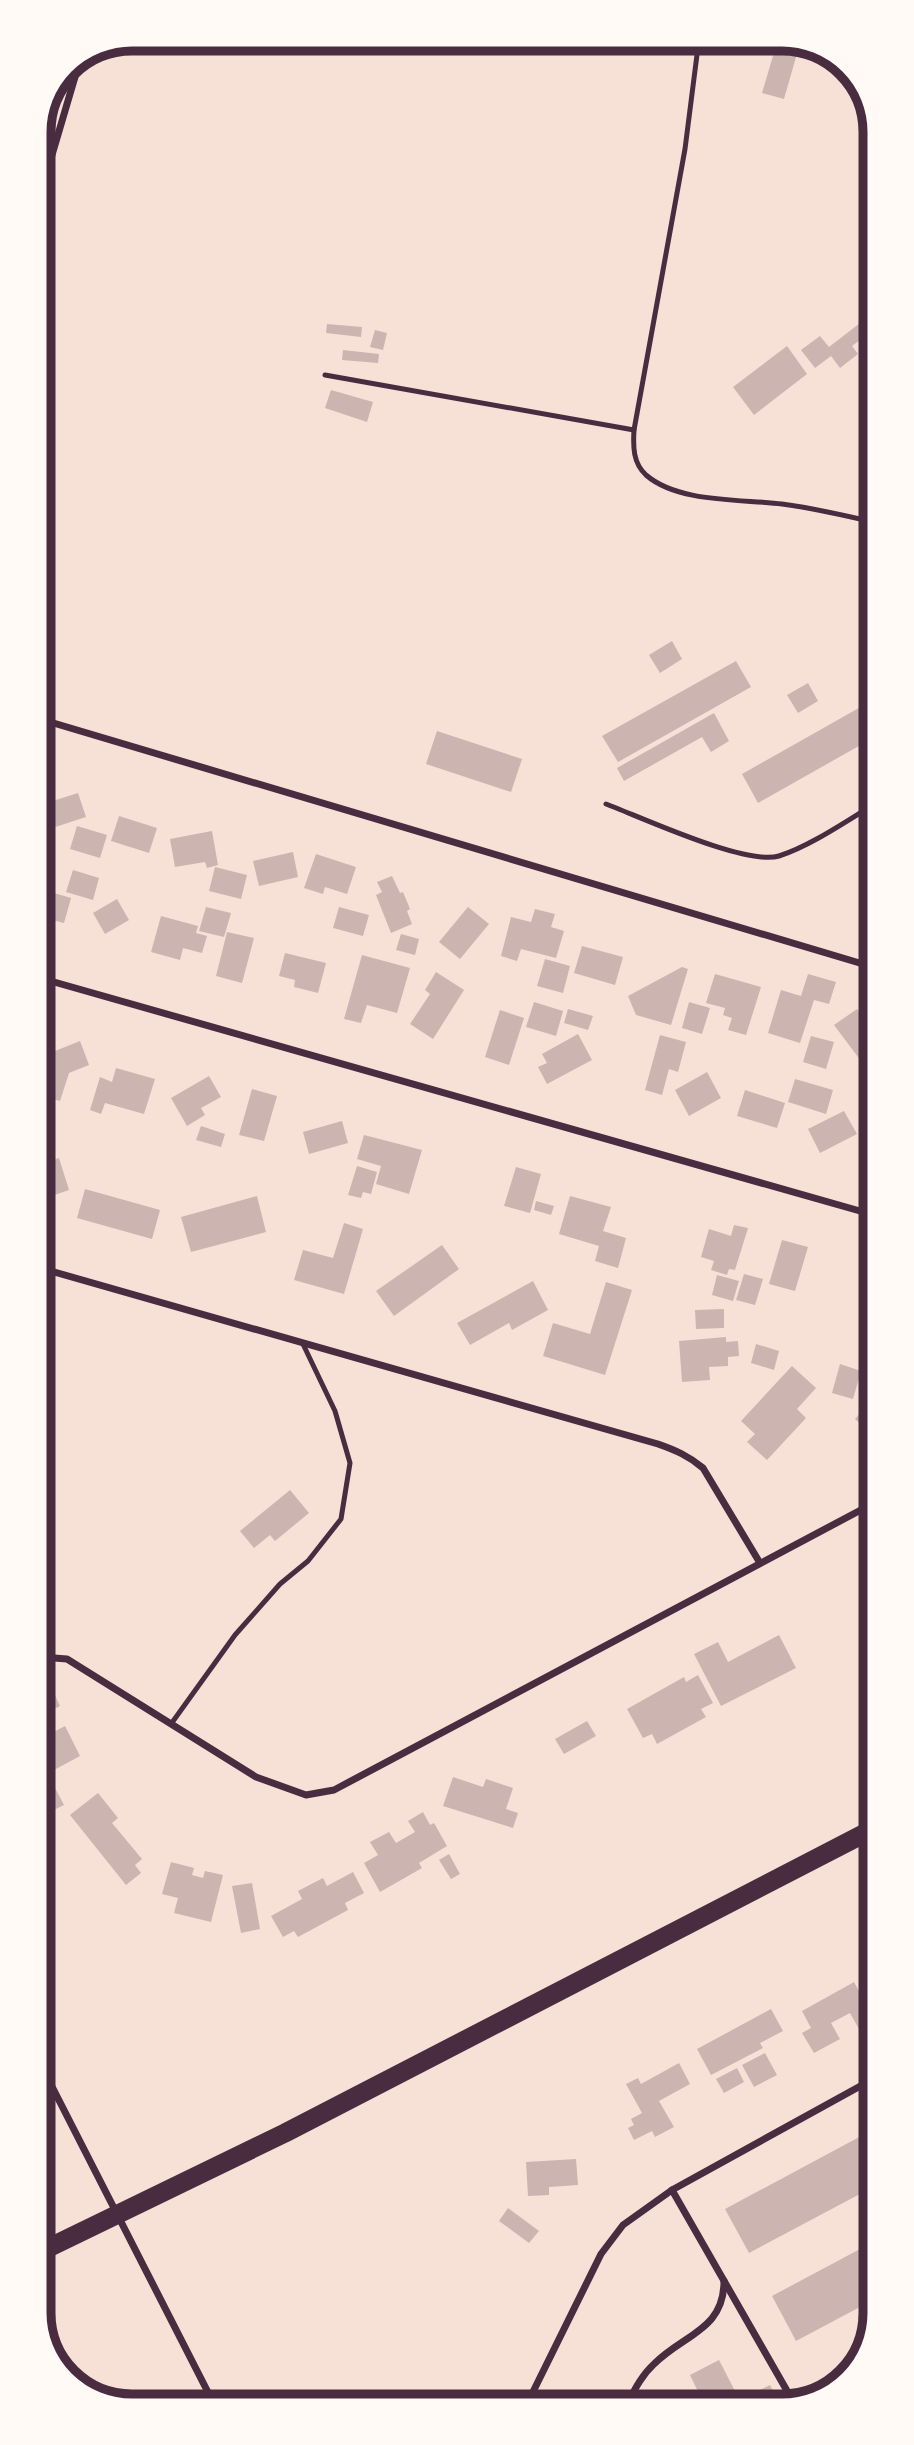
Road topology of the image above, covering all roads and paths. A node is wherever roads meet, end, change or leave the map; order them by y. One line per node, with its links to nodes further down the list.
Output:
1 (697, 51): 5 (lane)
2 (76, 74): 3 (street)
3 (51, 158)
4 (325, 374): 5 (lane)
5 (634, 430): 6 (lane)
6 (863, 520)
7 (51, 722): 10 (street)
8 (607, 804): 9 (lane)
9 (863, 811)
10 (863, 964)
11 (51, 981): 12 (street)
12 (863, 1212)
13 (51, 1271): 14 (street)
14 (302, 1342): 16 (street); 18 (lane)
15 (863, 1509): 16 (street)
16 (760, 1563): 18 (street)
17 (51, 1656): 18 (street)
18 (171, 1724)
19 (863, 1834): 23 (highway)
20 (51, 2084): 25 (street)
21 (863, 2085): 22 (street)
22 (672, 2190): 24 (street); 26 (street)
23 (51, 2248)
24 (724, 2279): 27 (street); 28 (street)
25 (209, 2394)
26 (532, 2394)
27 (632, 2394)
28 (789, 2394)

